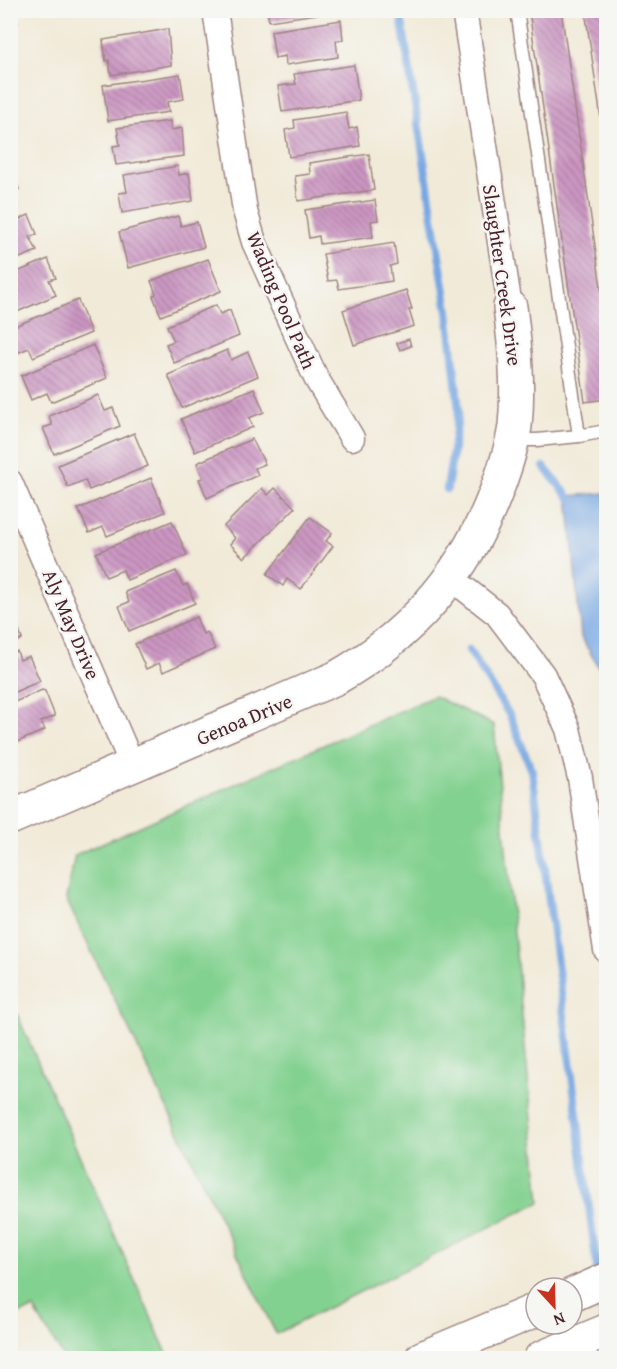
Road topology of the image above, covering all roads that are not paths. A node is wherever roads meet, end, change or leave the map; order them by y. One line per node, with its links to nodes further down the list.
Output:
1 (215, 10): 7 (street, Wading Pool Path)
2 (464, 10): 4 (street, Slaughter Creek Drive)
3 (517, 10): 6 (lane)
4 (510, 307): 8 (street, Slaughter Creek Drive)
5 (606, 431): 6 (lane)
6 (579, 436): 8 (lane)
7 (352, 438)
8 (511, 440): 10 (street, Slaughter Creek Drive)
9 (10, 482): 11 (street, Aly May Drive)
10 (451, 578): 11 (street, Genoa Drive); 13 (street)
11 (133, 767): 12 (street, Genoa Drive)
12 (10, 818)
13 (606, 950)
14 (606, 1280): 15 (street)
15 (584, 1290)
16 (524, 1315): 18 (street)
17 (606, 1331): 19 (street)
18 (422, 1359)
19 (541, 1359)

